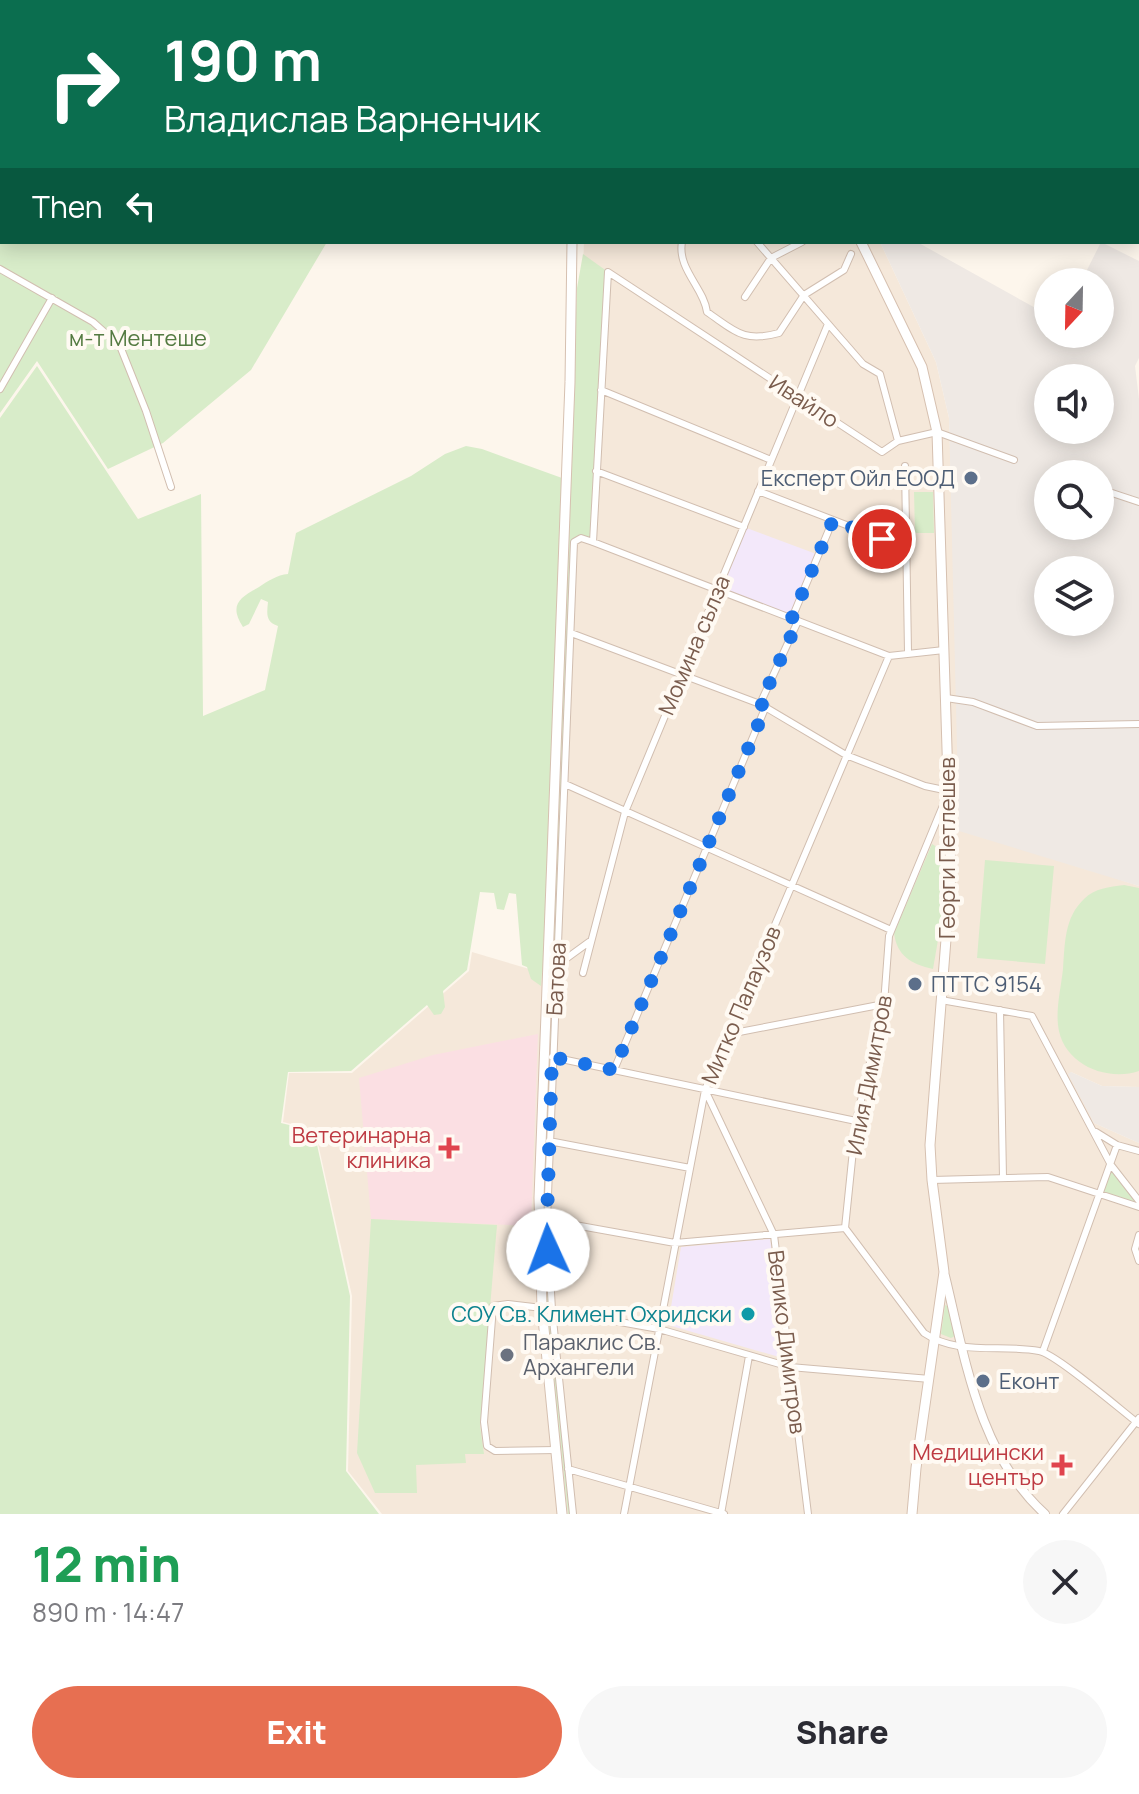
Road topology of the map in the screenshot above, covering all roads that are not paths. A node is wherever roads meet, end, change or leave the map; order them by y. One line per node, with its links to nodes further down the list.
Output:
1 (572, 244): 76 (main road)
2 (682, 244): 9 (street)
3 (759, 244): 7 (street)
4 (798, 244): 7 (street)
5 (862, 244): 16 (main road, Георги Петлешев)
6 (851, 254): 9 (street)
7 (771, 258): 9 (street); 10 (street)
8 (0, 269): 11 (street)
9 (804, 295): 12 (street)
10 (745, 297)
11 (52, 298): 13 (street); 22 (street)
12 (828, 324): 15 (street, Момина сълза); 17 (street)
13 (0, 389)
14 (601, 390): 15 (street, Ивайло); 18 (street); 21 (street)
15 (797, 397): 17 (street, Ивайло); 18 (street, Момина сълза)
16 (937, 432): 17 (street, Ивайло); 19 (street); 33 (main road, Георги Петлешев)
17 (898, 441)
18 (771, 460): 23 (street, Момина сълза)
19 (1014, 460)
20 (905, 466): 29 (street)
21 (596, 471): 27 (street); 28 (street)
22 (171, 487)
23 (758, 491): 26 (street); 27 (street, Момина сълза)
24 (1114, 494): 25 (street)
25 (1139, 502)
26 (833, 520): 29 (street); 31 (street)
27 (744, 527): 30 (street, Момина сълза)
28 (593, 542): 30 (street); 32 (street, Батова)
29 (906, 548): 34 (street)
30 (717, 591): 31 (street); 36 (street, Момина сълза)
31 (795, 620): 35 (street); 38 (street)
32 (571, 633): 36 (street); 41 (street, Батова)
33 (944, 650): 34 (street); 37 (main road, Георги Петлешев)
34 (908, 652): 35 (street)
35 (889, 656): 40 (street, Митко Палаузов)
36 (682, 674): 38 (street); 43 (street, Момина сълза)
37 (946, 698): 39 (street); 42 (main road, Георги Петлешев)
38 (763, 705): 40 (street); 44 (street)
39 (1139, 724)
40 (846, 755): 42 (street); 45 (street, Митко Палаузов)
41 (565, 784): 43 (street); 48 (street, Батова)
42 (949, 791): 46 (street, Илия Димитров); 50 (main road, Георги Петлешев)
43 (625, 812): 44 (street); 47 (street, Момина сълза)
44 (706, 849): 45 (street); 55 (street)
45 (790, 887): 46 (street); 53 (street, Митко Палаузов)
46 (891, 930): 51 (street, Илия Димитров)
47 (590, 941): 48 (street); 49 (street, Момина сълза)
48 (556, 966): 54 (street, Батова)
49 (583, 973)
50 (941, 1000): 52 (street); 65 (main road, Георги Петлешев)
51 (884, 1004): 53 (street); 57 (street, Илия Димитров)
52 (1000, 1010): 58 (street); 64 (street)
53 (729, 1034): 56 (street, Митко Палаузов)
54 (552, 1057): 55 (street); 59 (street, Батова)
55 (614, 1070): 56 (street)
56 (705, 1090): 57 (street); 63 (street, Митко Палаузов); 71 (street, Велико Димитров)
57 (856, 1121): 70 (street, Илия Димитров)
58 (1093, 1130): 60 (street); 62 (street)
59 (549, 1141): 63 (street); 69 (street, Батова)
60 (1117, 1145): 61 (street); 62 (street)
61 (1139, 1151)
62 (1111, 1165): 66 (street); 67 (street)
63 (690, 1168): 73 (street, Митко Палаузов)
64 (1003, 1178): 65 (street); 66 (street)
65 (932, 1180): 75 (main road, Георги Петлешев)
66 (1100, 1194): 68 (street); 80 (street)
67 (1139, 1201)
68 (1139, 1207)
69 (547, 1220): 73 (street); 76 (street, Батова)
70 (845, 1228): 71 (street); 78 (street)
71 (774, 1235): 73 (street); 82 (street, Велико Димитров)
72 (1139, 1235): 74 (street)
73 (675, 1243): 77 (street, Митко Палаузов)
74 (1139, 1261)
75 (944, 1272): 78 (main road, Георги Петлешев); 79 (street)
76 (547, 1309): 77 (street); 85 (main road); 85 (street); 86 (street, Батова)
77 (659, 1329): 81 (street); 87 (street, Митко Палаузов)
78 (935, 1340): 79 (street); 83 (main road, Георги Петлешев)
79 (962, 1347): 80 (street); 94 (street)
80 (1043, 1351): 84 (street)
81 (749, 1356): 82 (street); 88 (street)
82 (790, 1367): 83 (street); 92 (street, Велико Димитров)
83 (930, 1379): 93 (main road, Георги Петлешев)
84 (1138, 1421): 95 (street)
85 (556, 1450): 89 (main road)
86 (568, 1469): 87 (street); 90 (street, Батова)
87 (630, 1486): 88 (street); 91 (street, Митко Палаузов)
88 (722, 1513)
89 (562, 1514)
90 (573, 1514)
91 (624, 1514)
92 (808, 1514)
93 (912, 1514)
94 (1045, 1514)
95 (1063, 1514)

